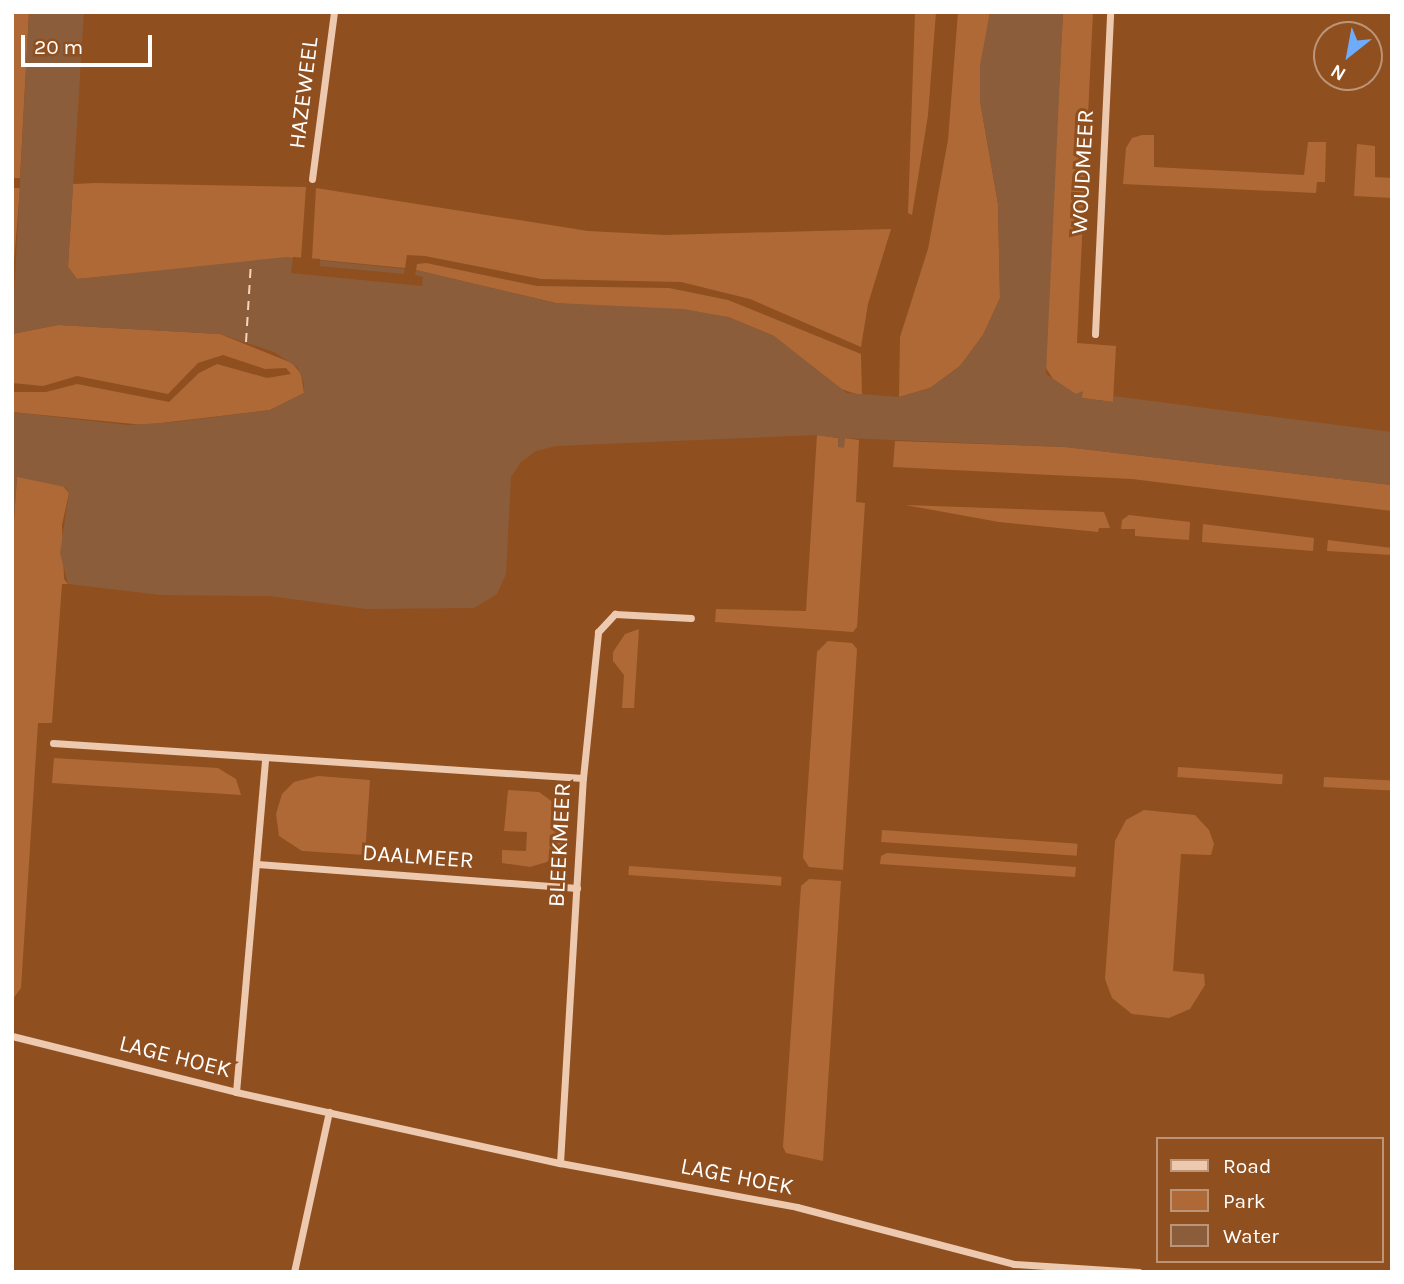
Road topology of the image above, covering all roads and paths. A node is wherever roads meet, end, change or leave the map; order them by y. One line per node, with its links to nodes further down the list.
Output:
1 (334, 12): 3 (street, HAZEWEEL)
2 (1110, 12): 4 (street, WOUDMEER)
3 (312, 179)
4 (1095, 334)
5 (691, 618): 8 (street, BLEEKMEER)
6 (53, 743): 7 (street)
7 (265, 758): 8 (street); 9 (street)
8 (583, 778): 10 (street, BLEEKMEER)
9 (257, 864): 10 (street, DAALMEER); 12 (street)
10 (577, 888): 14 (street, BLEEKMEER)
11 (12, 1036): 12 (street, LAGE HOEK)
12 (236, 1092): 13 (street, LAGE HOEK)
13 (329, 1112): 14 (street, LAGE HOEK); 15 (street)
14 (559, 1163): 16 (street, LAGE HOEK)
15 (294, 1272)
16 (1139, 1272)

